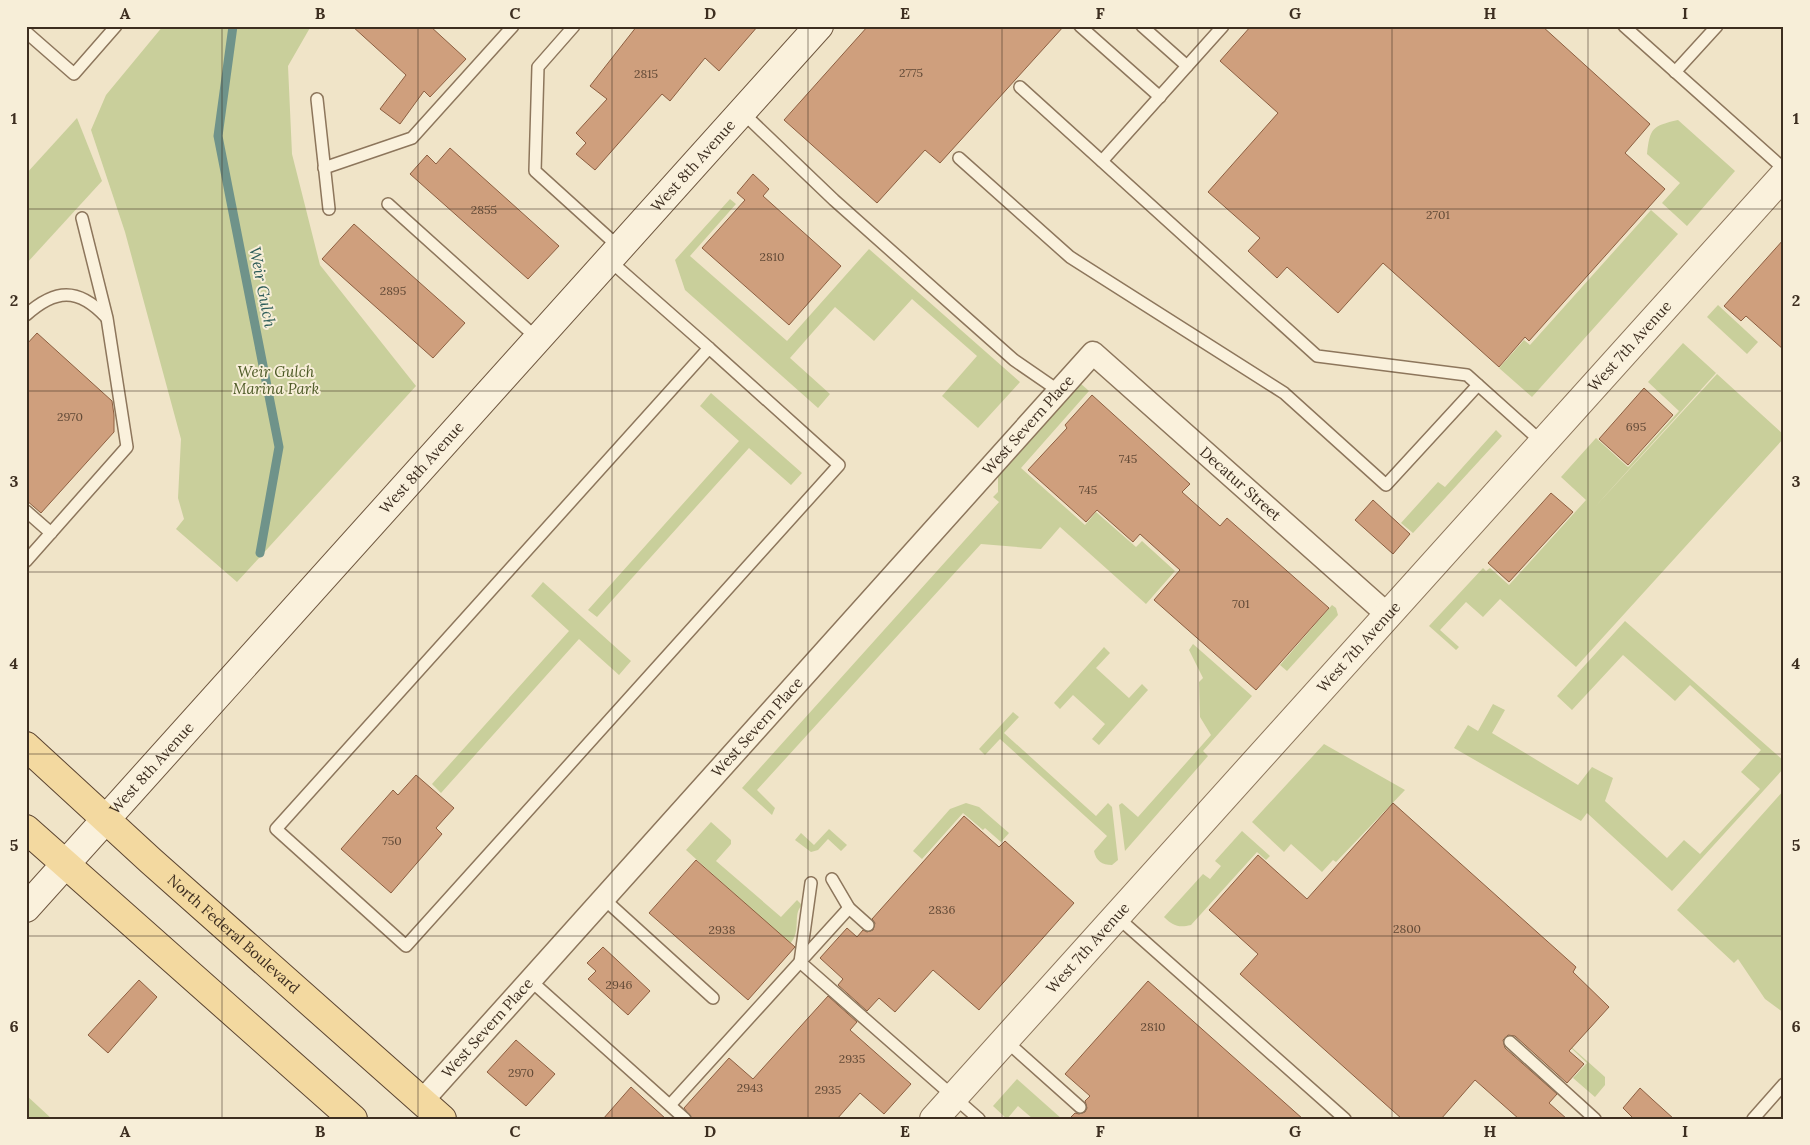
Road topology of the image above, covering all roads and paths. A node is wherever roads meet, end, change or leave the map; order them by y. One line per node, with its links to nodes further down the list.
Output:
1 (116, 26): 10 (lane)
2 (513, 26): 19 (lane)
3 (574, 26): 25 (lane)
4 (1080, 26): 14 (lane)
5 (1142, 26): 11 (lane)
6 (1223, 26): 11 (lane)
7 (1624, 26): 12 (lane)
8 (1717, 26): 12 (lane)
9 (809, 30): 16 (street, West 8th Avenue)
10 (26, 32)
11 (1187, 66): 14 (lane)
12 (1676, 72): 20 (lane)
13 (1020, 87): 18 (lane)
14 (1160, 96): 18 (lane)
15 (316, 99): 19 (lane)
16 (742, 112): 25 (street, West 8th Avenue); 32 (lane)
17 (959, 158): 31 (lane)
18 (1102, 161): 31 (lane)
19 (324, 168): 23 (lane)
20 (1784, 170)
21 (1784, 175): 33 (street, West 7th Avenue)
22 (388, 204): 28 (lane)
23 (329, 209)
24 (82, 218): 27 (lane)
25 (615, 254): 28 (street, West 8th Avenue); 29 (lane)
26 (26, 315): 27 (lane)
27 (107, 318): 35 (lane)
28 (538, 340): 39 (street, West 8th Avenue)
29 (709, 348): 29 (lane)
30 (1093, 353): 32 (street, West Severn Place); 37 (street, Decatur Street)
31 (1478, 385): 33 (lane)
32 (1059, 391): 44 (street, West Severn Place)
33 (1542, 443): 37 (street, West 7th Avenue)
34 (26, 511): 35 (lane)
35 (51, 533): 36 (lane)
36 (26, 561)
37 (1388, 615): 47 (street, West 7th Avenue)
38 (26, 746): 39 (main road, North Federal Boulevard)
39 (106, 820): 41 (street, West 8th Avenue); 56 (main road, North Federal Boulevard)
40 (26, 829): 41 (main road)
41 (67, 864): 45 (street, West 8th Avenue); 59 (main road)
42 (832, 879): 46 (lane)
43 (812, 883): 49 (lane)
44 (604, 899): 50 (street, West Severn Place); 51 (lane)
45 (26, 908)
46 (849, 908): 48 (lane); 49 (lane)
47 (1116, 916): 52 (street, West 7th Avenue); 64 (lane)
48 (868, 925)
49 (800, 962): 55 (lane); 57 (lane)
50 (530, 980): 56 (street, West Severn Place); 57 (lane)
51 (713, 998)
52 (1004, 1040): 55 (street, West 7th Avenue); 58 (lane)
53 (1510, 1042): 65 (lane)
54 (1784, 1084): 66 (lane)
55 (954, 1096): 62 (street, West 7th Avenue); 63 (lane)
56 (422, 1101): 60 (main road, North Federal Boulevard)
57 (670, 1105): 61 (lane)
58 (1080, 1107)
59 (353, 1119)
60 (442, 1119)
61 (685, 1119)
62 (934, 1119)
63 (979, 1119)
64 (1345, 1119)
65 (1595, 1119)
66 (1753, 1119)

